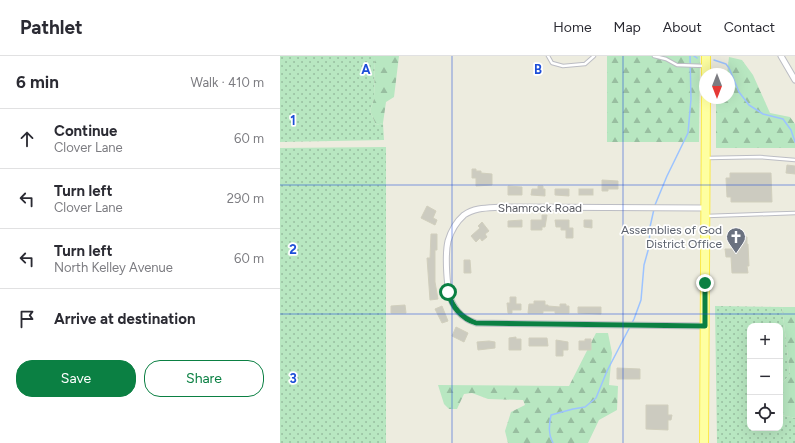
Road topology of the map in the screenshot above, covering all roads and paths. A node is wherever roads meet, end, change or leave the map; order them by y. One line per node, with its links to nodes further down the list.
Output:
1 (548, 56): 2 (lane)
2 (594, 56)
3 (654, 56): 7 (lane)
4 (706, 56): 6 (main road)
5 (781, 56): 8 (street)
6 (706, 68)
7 (699, 69)
8 (795, 80)
9 (706, 104): 10 (main road)
10 (705, 158): 11 (lane); 12 (main road)
11 (795, 160)
12 (705, 212): 13 (lane); 14 (main road); 14 (street, Shamrock Road)
13 (795, 213)
14 (705, 326): 15 (main road)
15 (704, 443)

